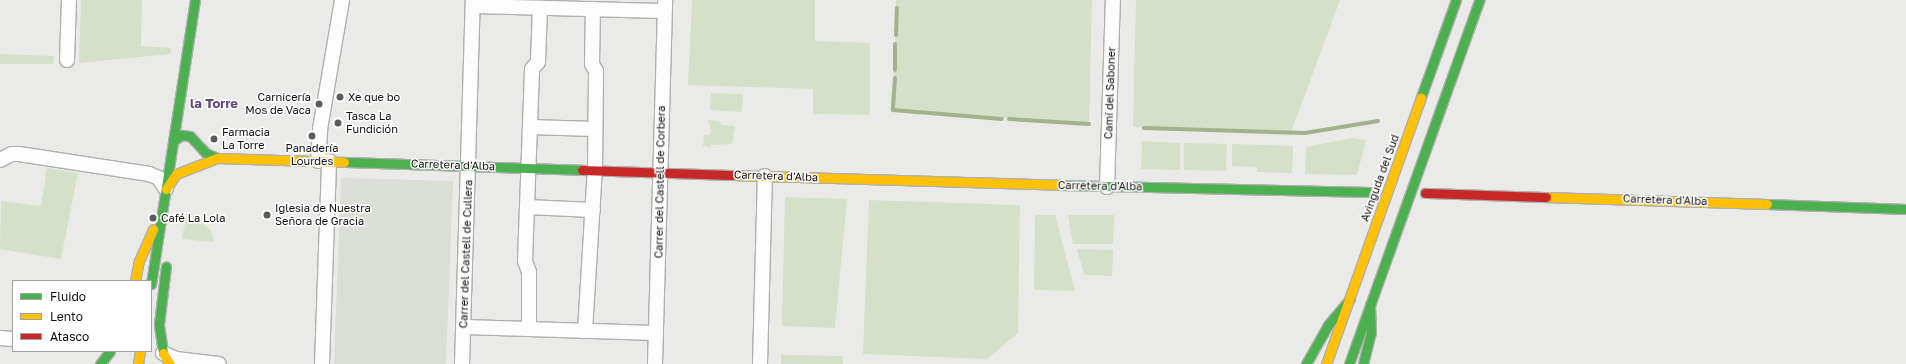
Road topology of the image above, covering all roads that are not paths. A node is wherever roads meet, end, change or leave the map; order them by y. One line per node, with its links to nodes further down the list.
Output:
1 (69, 0): 11 (street)
2 (195, 0): 12 (main road)
3 (342, 0): 20 (street)
4 (1113, 0): 29 (street, Camí del Saboner)
5 (1456, 0): 39 (main road, Avinguda del Sud)
6 (1479, 0): 40 (main road)
7 (473, 3): 9 (street); 21 (street, Carrer del Castell de Cullera)
8 (665, 5): 10 (street); 25 (street, Carrer del Castell de Corbera)
9 (540, 8): 10 (street); 13 (street)
10 (593, 9): 14 (street)
11 (67, 60)
12 (177, 115): 15 (main road); 16 (main road)
13 (530, 127): 14 (street); 22 (street)
14 (596, 129): 24 (street)
15 (194, 138): 16 (main road); 17 (main road)
16 (173, 142): 27 (main road)
17 (200, 147): 18 (main road); 23 (main road)
18 (217, 158): 20 (main road, Carretera d'Alba); 23 (main road, Carretera d'Alba)
19 (0, 160): 26 (street, Carretera d'Alba)
20 (323, 161): 21 (main road, Carretera d'Alba); 53 (street)
21 (469, 165): 22 (main road, Carretera d'Alba); 41 (street, Carrer del Castell de Cullera)
22 (529, 167): 24 (main road, Carretera d'Alba); 33 (street)
23 (188, 168): 27 (street, Carretera d'Alba); 30 (main road, Carretera d'Alba)
24 (595, 169): 25 (main road, Carretera d'Alba); 36 (street)
25 (661, 172): 28 (main road, Carretera d'Alba); 44 (street, Carrer del Castell de Corbera)
26 (149, 174): 27 (street, Carretera d'Alba); 30 (street)
27 (169, 174): 30 (main road)
28 (765, 176): 29 (main road, Carretera d'Alba); 56 (street)
29 (1107, 187): 31 (main road, Carretera d'Alba)
30 (166, 189): 35 (main road)
31 (1371, 192)
32 (1425, 193): 34 (main road, Carretera d'Alba)
33 (527, 207): 36 (street); 42 (street)
34 (1906, 209)
35 (163, 210): 37 (main road); 38 (main road); 49 (main road)
36 (593, 210): 43 (street)
37 (135, 280)
38 (152, 280)
39 (1350, 299): 57 (main road); 58 (main road, Avinguda del Sud)
40 (1370, 304): 59 (main road); 60 (main road)
41 (464, 327): 42 (street); 54 (street, Carrer del Castell de Cullera)
42 (529, 329): 43 (street)
43 (585, 331): 44 (street)
44 (656, 333): 55 (street, Carrer del Castell de Corbera)
45 (0, 338): 46 (street)
46 (12, 339)
47 (109, 352): 50 (main road)
48 (140, 352): 51 (main road)
49 (166, 359): 52 (street)
50 (100, 364)
51 (138, 364)
52 (219, 364)
53 (322, 364)
54 (462, 364)
55 (655, 364)
56 (760, 364)
57 (1306, 364)
58 (1326, 364)
59 (1349, 364)
60 (1363, 364)

